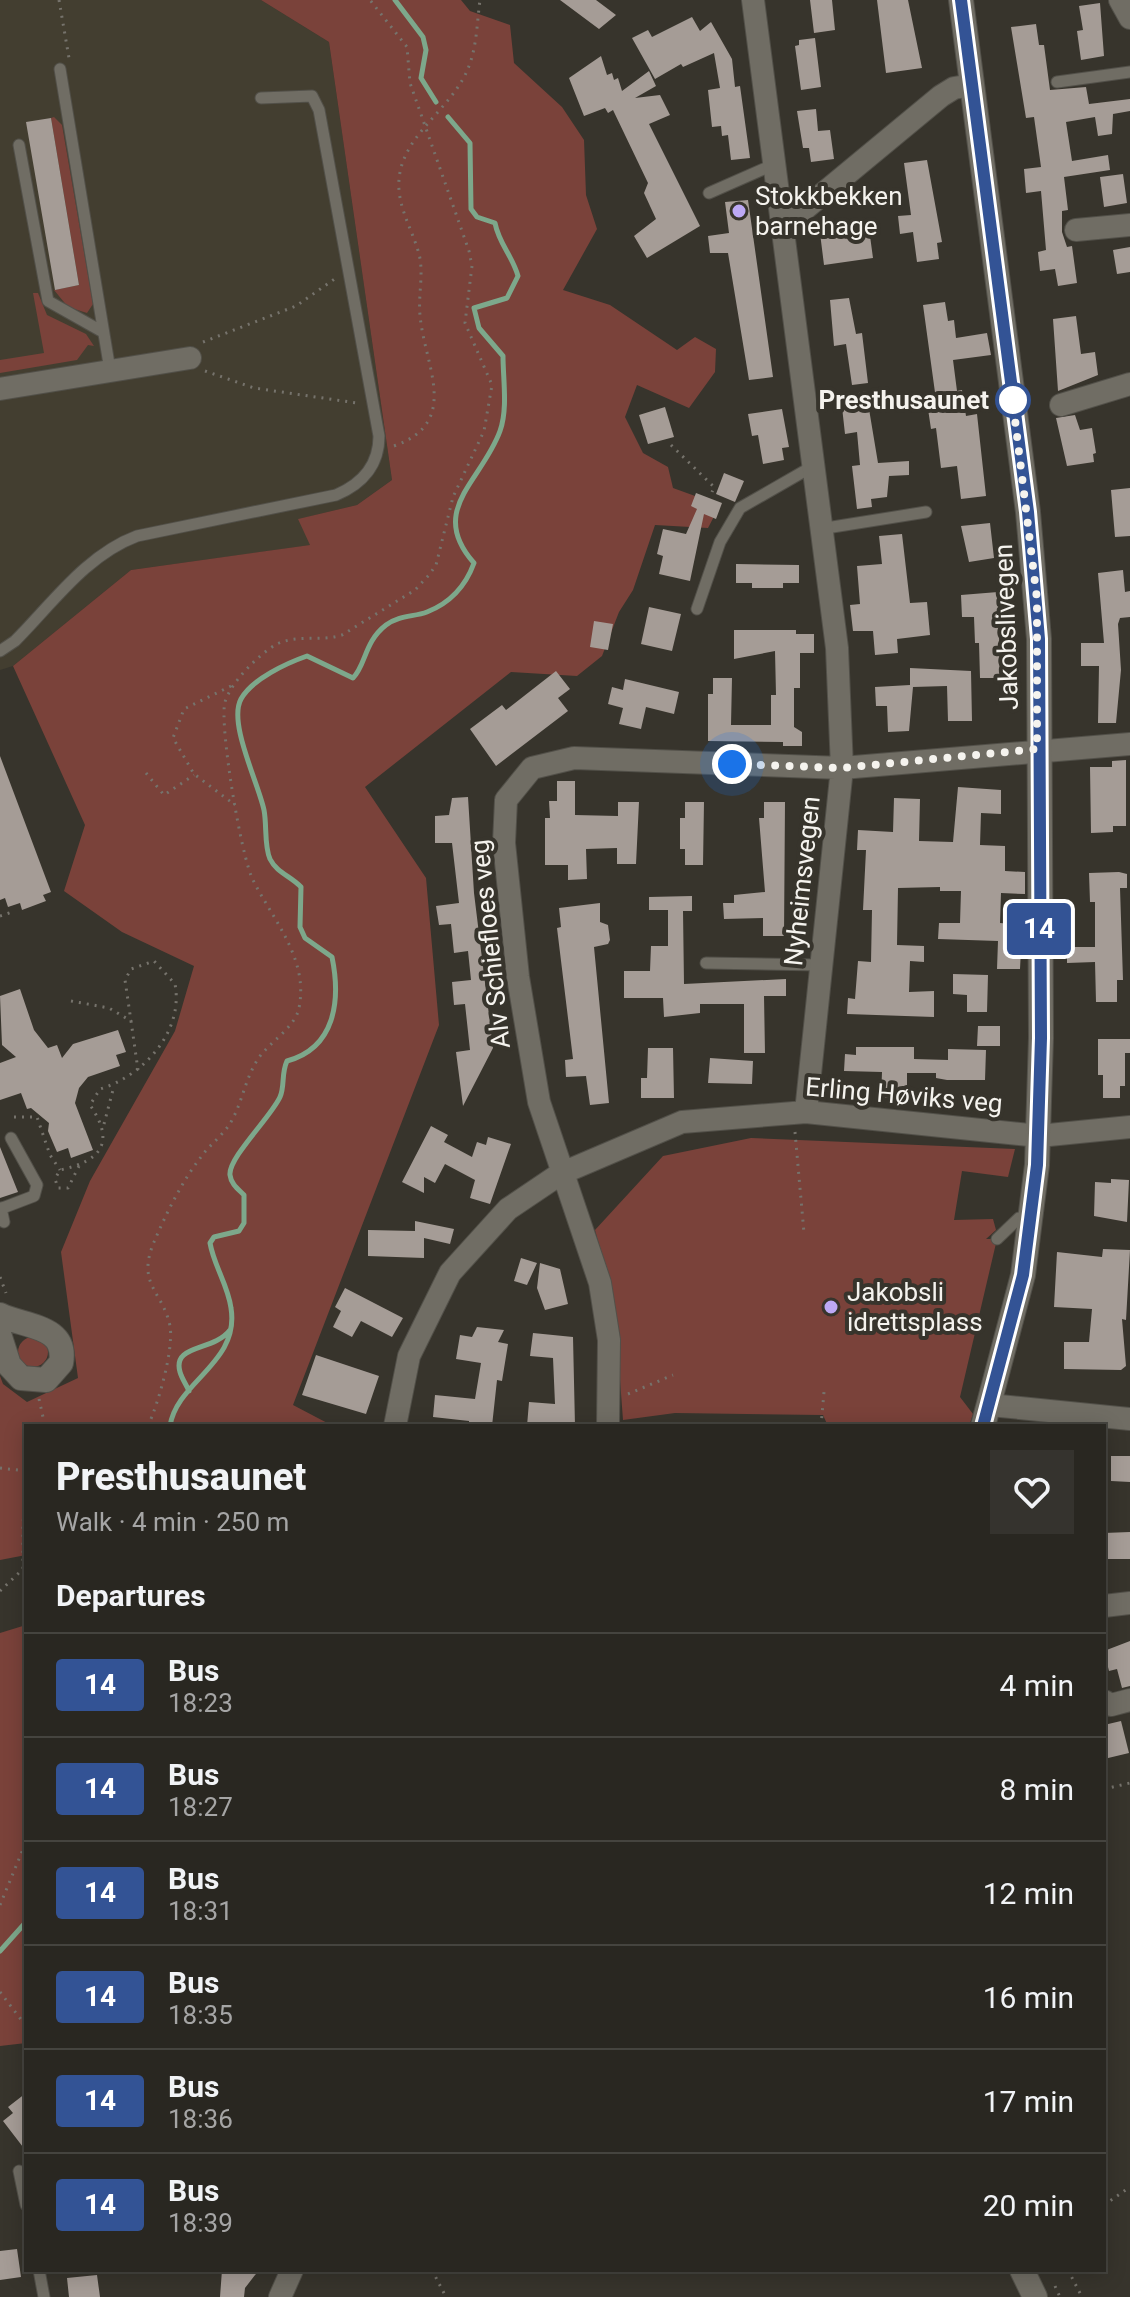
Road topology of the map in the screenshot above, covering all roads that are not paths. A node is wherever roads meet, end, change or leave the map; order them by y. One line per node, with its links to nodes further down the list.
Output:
1 (753, 0): 11 (street, Nyheimsvegen)
2 (961, 0): 8 (street, Jakobslivegen)
3 (1120, 0): 4 (street)
4 (1130, 18)
5 (60, 69): 16 (lane)
6 (1130, 72): 7 (lane)
7 (1057, 82)
8 (972, 85): 14 (street); 28 (street, Jakobslivegen)
9 (261, 98): 26 (lane)
10 (19, 145): 16 (lane)
11 (775, 164): 12 (lane); 14 (street, Nyheimsvegen)
12 (709, 193)
13 (1130, 225): 15 (street)
14 (784, 226): 22 (street, Nyheimsvegen)
15 (1076, 230)
16 (103, 332): 18 (lane)
17 (194, 350): 18 (street)
18 (110, 370): 20 (street)
19 (1130, 384): 21 (street)
20 (0, 389)
21 (1061, 405)
22 (815, 465): 24 (street, Nyheimsvegen); 25 (lane)
23 (926, 512): 24 (lane)
24 (820, 529): 29 (street, Nyheimsvegen)
25 (697, 609)
26 (0, 651)
27 (1130, 744): 28 (street, Alv Schiefloes veg)
28 (1037, 749): 29 (street, Alv Schiefloes veg); 34 (street, Jakobslivegen)
29 (842, 768): 31 (street, Nyheimsvegen); 36 (street, Alv Schiefloes veg)
30 (706, 963): 31 (lane)
31 (821, 965): 32 (street, Nyheimsvegen)
32 (800, 1112): 34 (street, Erling Høviks veg); 36 (street, Erling Høviks veg)
33 (1130, 1127): 34 (street, Erling Høviks veg)
34 (1039, 1136): 38 (street, Jakobslivegen)
35 (11, 1138): 37 (lane)
36 (560, 1174): 45 (street, Erling Høviks veg); 46 (street, Alv Schiefloes veg)
37 (1, 1209): 39 (lane)
38 (1032, 1220): 40 (lane); 43 (street, Jakobslivegen)
39 (4, 1222)
40 (997, 1239)
41 (0, 1315): 42 (street)
42 (0, 1337)
43 (986, 1416): 44 (street, Jakobslivegen)
44 (1130, 1419)
45 (395, 1424)
46 (608, 1424)
47 (1130, 1603): 48 (street)
48 (1106, 1606)
49 (1130, 1700): 50 (street)
50 (1106, 1702)
51 (19, 2171): 52 (lane)
52 (24, 2195)
53 (39, 2272): 56 (lane)
54 (291, 2272): 57 (street)
55 (1023, 2272): 58 (street)
56 (44, 2297)
57 (280, 2297)
58 (1035, 2297)

